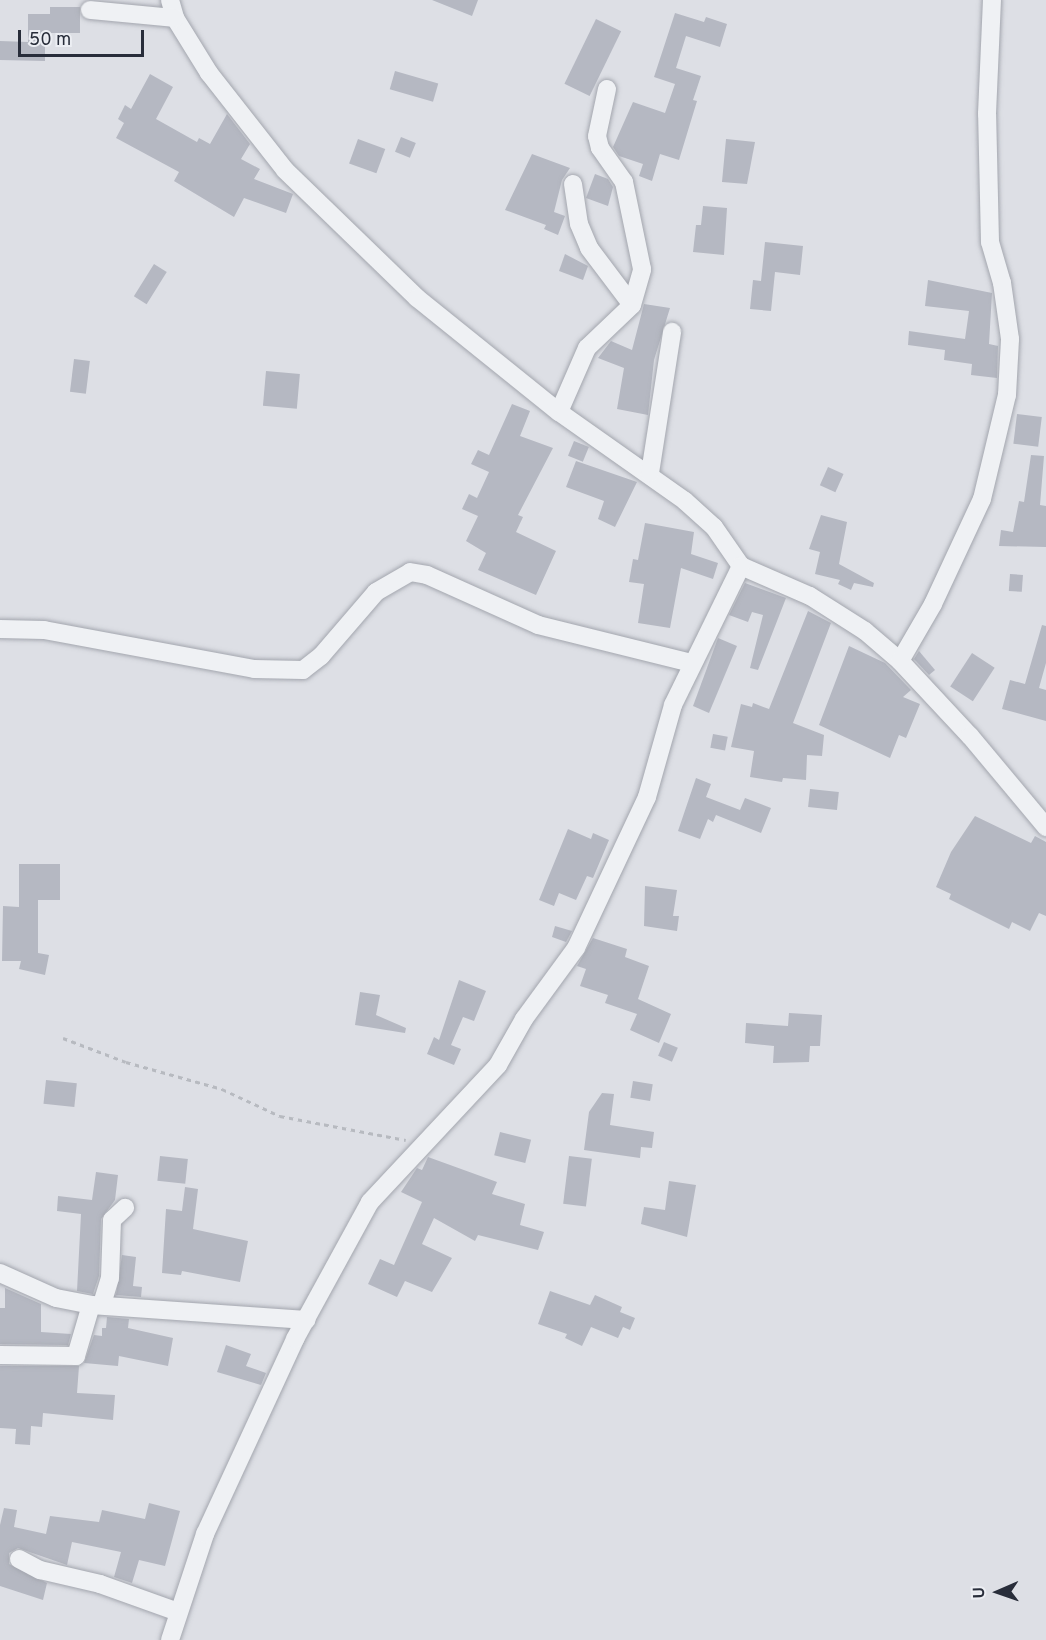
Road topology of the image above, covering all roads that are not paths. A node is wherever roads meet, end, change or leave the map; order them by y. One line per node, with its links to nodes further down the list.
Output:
1 (170, 0): 4 (street)
2 (992, 0): 13 (street)
3 (90, 10): 4 (street)
4 (175, 18): 9 (street)
5 (606, 89): 7 (street)
6 (573, 184): 7 (street)
7 (632, 305): 9 (street)
8 (672, 332): 10 (street)
9 (559, 412): 10 (street)
10 (650, 472): 11 (street)
11 (741, 566): 13 (street); 14 (street)
12 (0, 629): 14 (street)
13 (900, 661): 15 (street)
14 (692, 663): 19 (street)
15 (1046, 827)
16 (125, 1208): 18 (street)
17 (0, 1273): 18 (street)
18 (96, 1305): 19 (street); 20 (street)
19 (306, 1320): 22 (street)
20 (0, 1355)
21 (19, 1559): 22 (street)
22 (178, 1612): 23 (street)
23 (170, 1640)

